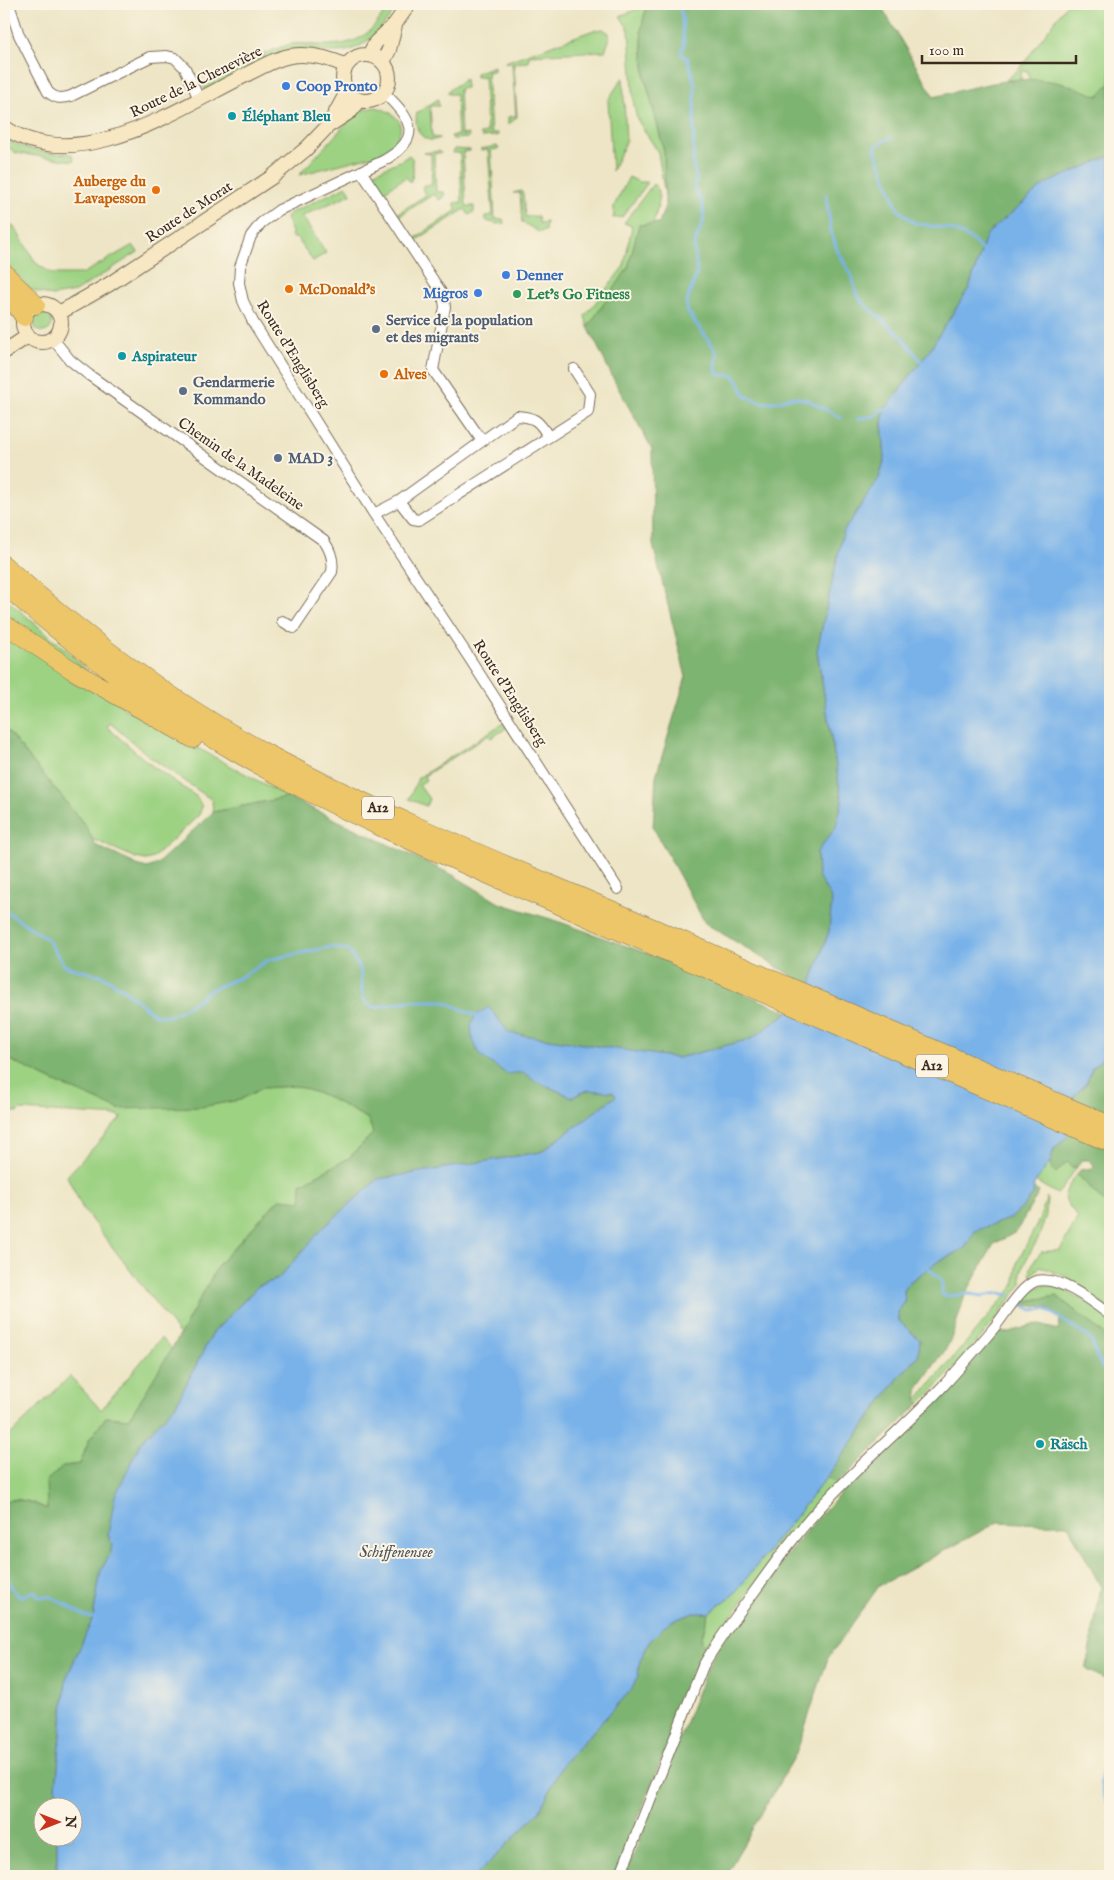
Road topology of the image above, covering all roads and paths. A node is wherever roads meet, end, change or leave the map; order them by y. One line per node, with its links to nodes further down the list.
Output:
1 (9, 4): 9 (street)
2 (409, 4): 3 (main road)
3 (395, 24): 4 (main road); 5 (main road)
4 (369, 54): 5 (main road); 6 (main road)
5 (383, 62): 8 (main road)
6 (346, 66): 7 (main road); 9 (main road, Route de la Chenevière)
7 (347, 92): 10 (main road); 11 (main road, Route de Morat)
8 (384, 93): 10 (main road); 13 (street, Route d'Englisberg)
9 (199, 99): 12 (main road, Route de la Chenevière)
10 (359, 100): 11 (main road, Route de Morat)
11 (328, 126): 17 (main road, Route de Morat)
12 (4, 127)
13 (361, 171): 23 (street); 25 (street, Route d'Englisberg)
14 (4, 272): 16 (highway)
15 (4, 288): 16 (highway)
16 (30, 311): 17 (main road); 18 (main road)
17 (59, 313): 19 (main road)
18 (28, 336): 19 (main road); 20 (main road)
19 (53, 339): 28 (street, Chemin de la Madeleine)
20 (4, 352)
21 (574, 369): 22 (street)
22 (548, 436): 23 (street); 24 (street)
23 (482, 442): 24 (street)
24 (399, 501): 25 (street)
25 (374, 514): 31 (street, Route d'Englisberg)
26 (4, 565): 32 (highway, A12)
27 (4, 585): 30 (highway, A12)
28 (282, 621)
29 (4, 624): 30 (highway)
30 (319, 797): 32 (highway, A12)
31 (618, 888)
32 (758, 982): 33 (highway, A12); 34 (highway, A12)
33 (1110, 1125)
34 (1110, 1143)
35 (1110, 1314): 36 (street)
36 (620, 1876)

